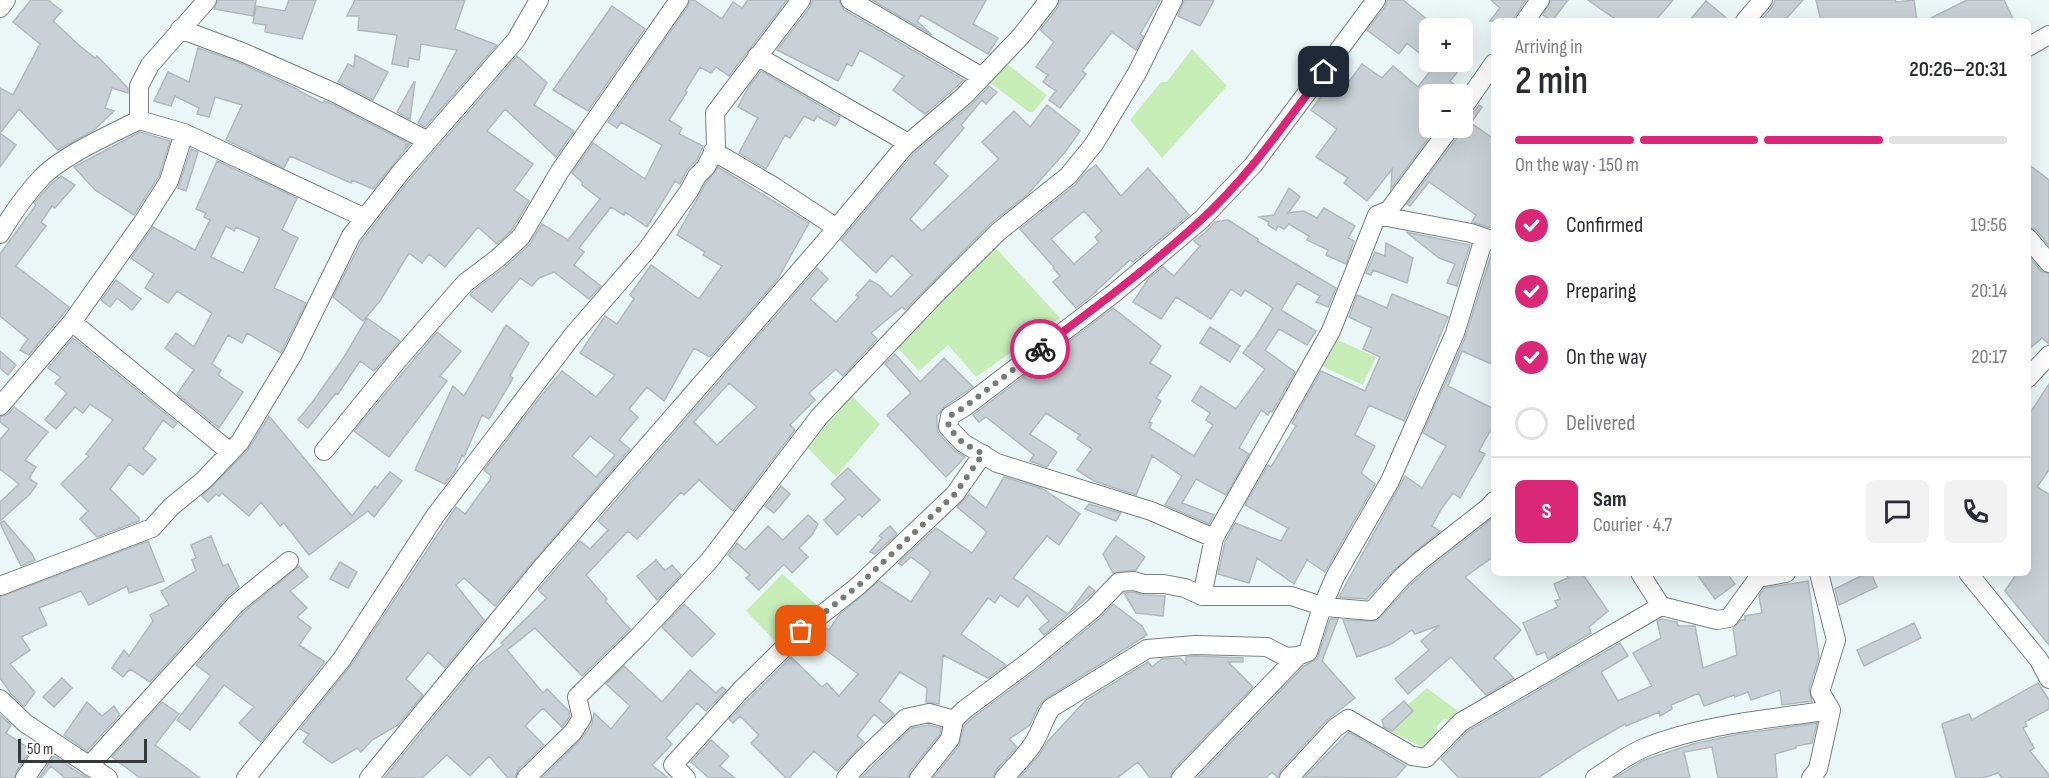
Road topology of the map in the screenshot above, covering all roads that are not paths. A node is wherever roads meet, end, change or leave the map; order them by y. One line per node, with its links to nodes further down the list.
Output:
1 (6, 0): 12 (street)
2 (207, 0): 15 (street)
3 (538, 0): 25 (street)
4 (678, 0): 39 (street)
5 (801, 0): 18 (street)
6 (850, 0): 20 (street)
7 (1173, 0): 65 (street)
8 (1377, 0): 41 (street)
9 (1540, 0): 13 (street)
10 (1763, 0): 14 (street)
11 (1041, 2): 20 (street)
12 (0, 8)
13 (1527, 18)
14 (1748, 18)
15 (180, 30): 22 (street); 25 (street)
16 (2049, 35): 17 (street)
17 (2031, 45)
18 (757, 56): 26 (street); 27 (street)
19 (1491, 67): 21 (street)
20 (982, 77): 26 (street)
21 (1473, 93)
22 (139, 120): 23 (street); 31 (street)
23 (184, 133): 29 (street); 35 (street)
24 (1443, 138): 28 (street)
25 (428, 141): 29 (street)
26 (908, 143): 30 (street)
27 (713, 151): 30 (street); 63 (street)
28 (1377, 215): 32 (street); 43 (street)
29 (365, 218): 40 (street)
30 (837, 228): 64 (street)
31 (0, 234)
32 (1489, 239): 52 (street)
33 (2031, 242): 34 (street)
34 (2049, 263)
35 (72, 322): 38 (street); 40 (street)
36 (2049, 355): 37 (street)
37 (2031, 375)
38 (0, 405)
39 (324, 451)
40 (230, 452): 49 (street)
41 (983, 454): 43 (street); 66 (street)
42 (1491, 505): 52 (street)
43 (1214, 537): 50 (street)
44 (289, 561): 59 (street)
45 (1642, 576): 51 (street)
46 (1755, 576): 51 (street)
47 (1820, 576): 56 (street)
48 (1970, 576): 54 (street)
49 (0, 586)
50 (1202, 596): 52 (street); 57 (street)
51 (1661, 606): 71 (street)
52 (1322, 607): 53 (street)
53 (1298, 656): 69 (street); 70 (street)
54 (2049, 679)
55 (0, 699): 58 (street)
56 (1831, 710): 60 (street); 72 (street)
57 (954, 720): 67 (street); 68 (street)
58 (51, 741): 59 (street); 61 (street)
59 (89, 766): 62 (street)
60 (1819, 775)
61 (25, 778)
62 (108, 778)
63 (246, 778)
64 (369, 778)
65 (526, 778)
66 (686, 778)
67 (846, 778)
68 (919, 778)
69 (1004, 778)
70 (1181, 778)
71 (1289, 778)
72 (1594, 778)

